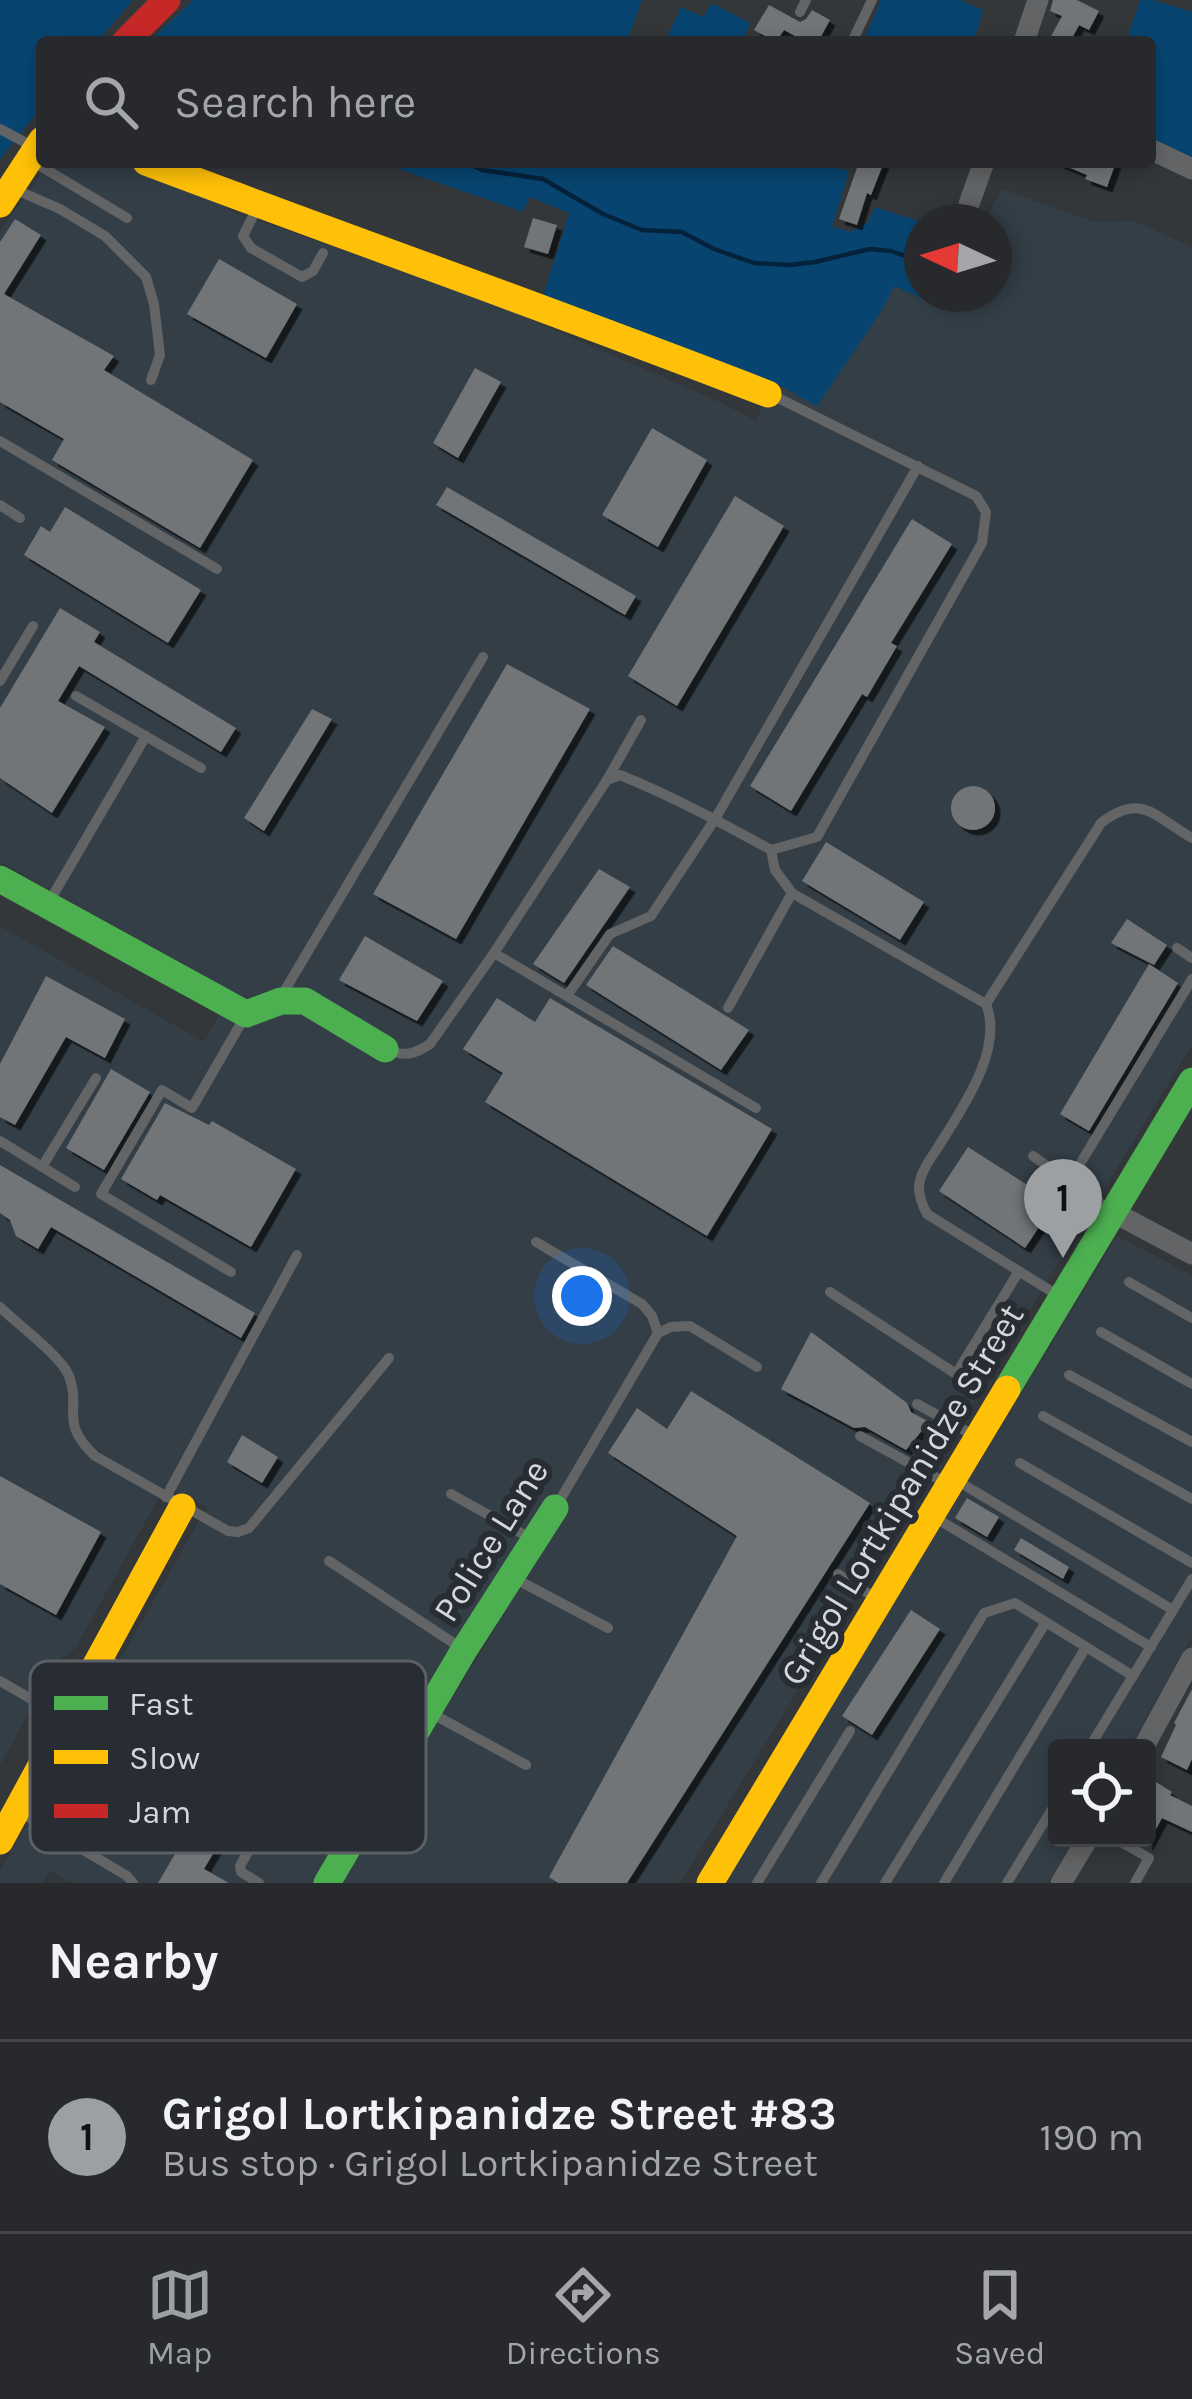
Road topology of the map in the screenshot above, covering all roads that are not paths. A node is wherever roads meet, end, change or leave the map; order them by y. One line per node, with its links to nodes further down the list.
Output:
1 (167, 0): 4 (street)
2 (872, 0): 5 (lane)
3 (1038, 0): 6 (street)
4 (130, 36)
5 (855, 36)
6 (1026, 36)
7 (0, 129): 8 (lane)
8 (36, 149): 14 (street)
9 (1156, 152): 13 (street)
10 (61, 168): 17 (lane)
11 (162, 168): 16 (street)
12 (982, 168): 15 (street)
13 (1192, 169)
14 (5, 196): 19 (lane)
15 (969, 204)
16 (259, 205): 18 (lane); 20 (street)
17 (127, 218)
18 (323, 253)
19 (152, 380)
20 (768, 394): 22 (lane)
21 (0, 441): 25 (lane)
22 (918, 466): 34 (lane); 36 (lane)
23 (0, 505): 24 (lane)
24 (20, 518)
25 (218, 569)
26 (33, 626): 28 (lane)
27 (483, 657): 45 (lane)
28 (0, 681)
29 (76, 696): 31 (lane)
30 (641, 720): 33 (lane)
31 (146, 736): 32 (lane); 39 (lane)
32 (201, 768)
33 (607, 780): 34 (lane); 41 (lane)
34 (715, 819): 36 (lane); 44 (lane)
35 (1192, 838): 46 (lane)
36 (771, 850): 38 (lane)
37 (0, 879): 39 (street)
38 (792, 893): 46 (lane); 47 (lane)
39 (47, 904): 48 (street)
40 (1177, 948): 42 (lane)
41 (494, 952): 44 (lane); 49 (lane)
42 (1192, 958)
43 (1192, 979): 56 (lane)
44 (567, 995): 52 (lane)
45 (278, 999): 48 (street); 49 (street)
46 (986, 1004): 62 (lane)
47 (728, 1008)
48 (246, 1014): 63 (lane)
49 (385, 1048)
50 (96, 1078): 55 (lane)
51 (1192, 1082): 58 (street, Grigol Lortkipanidze Street)
52 (756, 1108)
53 (0, 1142): 55 (lane)
54 (1033, 1156): 56 (lane)
55 (42, 1167): 57 (lane)
56 (1069, 1182): 58 (lane)
57 (75, 1186)
58 (1113, 1212): 60 (street); 66 (street, Grigol Lortkipanidze Street)
59 (536, 1242): 70 (lane)
60 (1192, 1254)
61 (297, 1255): 84 (lane)
62 (1019, 1271): 65 (lane); 66 (lane)
63 (231, 1272)
64 (1129, 1282): 68 (lane)
65 (830, 1292)
66 (1061, 1298): 78 (street, Grigol Lortkipanidze Street)
67 (0, 1307): 84 (lane)
68 (1192, 1318)
69 (1101, 1332): 74 (lane)
70 (658, 1333): 72 (lane); 85 (lane, Police Lane)
71 (389, 1358): 84 (lane)
72 (757, 1367)
73 (1069, 1376): 79 (lane)
74 (1192, 1384)
75 (917, 1403): 78 (lane)
76 (1043, 1416): 83 (lane)
77 (860, 1436): 81 (lane)
78 (977, 1437): 81 (street, Grigol Lortkipanidze Street)
79 (1192, 1442)
80 (1020, 1463): 89 (lane)
81 (951, 1482): 86 (street, Grigol Lortkipanidze Street); 94 (lane)
82 (452, 1494): 87 (lane)
83 (1192, 1499)
84 (174, 1502): 100 (street)
85 (555, 1508): 87 (street, Police Lane)
86 (931, 1515): 93 (street, Grigol Lortkipanidze Street); 98 (lane)
87 (534, 1540): 91 (street, Police Lane)
88 (329, 1561): 99 (lane)
89 (1192, 1563)
90 (838, 1574): 93 (lane)
91 (512, 1576): 96 (lane); 99 (street, Police Lane)
92 (1192, 1579): 94 (lane)
93 (880, 1600): 126 (street, Grigol Lortkipanidze Street)
94 (1173, 1610): 98 (lane)
95 (1046, 1622): 97 (lane); 128 (lane); 129 (lane)
96 (608, 1628)
97 (1086, 1647): 104 (lane); 130 (lane)
98 (1150, 1647): 104 (lane)
99 (464, 1650): 107 (street, Police Lane)
100 (101, 1656): 102 (street); 103 (lane)
101 (1192, 1658): 111 (street)
102 (98, 1661)
103 (110, 1661)
104 (1133, 1676): 110 (lane)
105 (0, 1681): 106 (lane)
106 (30, 1698)
107 (428, 1712): 108 (street, Police Lane); 112 (lane)
108 (426, 1715)
109 (850, 1731): 127 (lane)
110 (1094, 1739)
111 (1148, 1739)
112 (526, 1765)
113 (30, 1786): 114 (street)
114 (17, 1810): 116 (lane); 117 (street)
115 (1048, 1816): 131 (lane)
116 (30, 1818)
117 (0, 1841)
118 (1083, 1847): 132 (street)
119 (1130, 1847): 133 (lane)
120 (89, 1853): 123 (lane)
121 (248, 1853): 124 (lane)
122 (345, 1853): 125 (street, Police Lane)
123 (133, 1883)
124 (259, 1883)
125 (327, 1883)
126 (710, 1883)
127 (757, 1883)
128 (821, 1883)
129 (885, 1883)
130 (944, 1883)
131 (1007, 1883)
132 (1061, 1883)
133 (1135, 1883)

